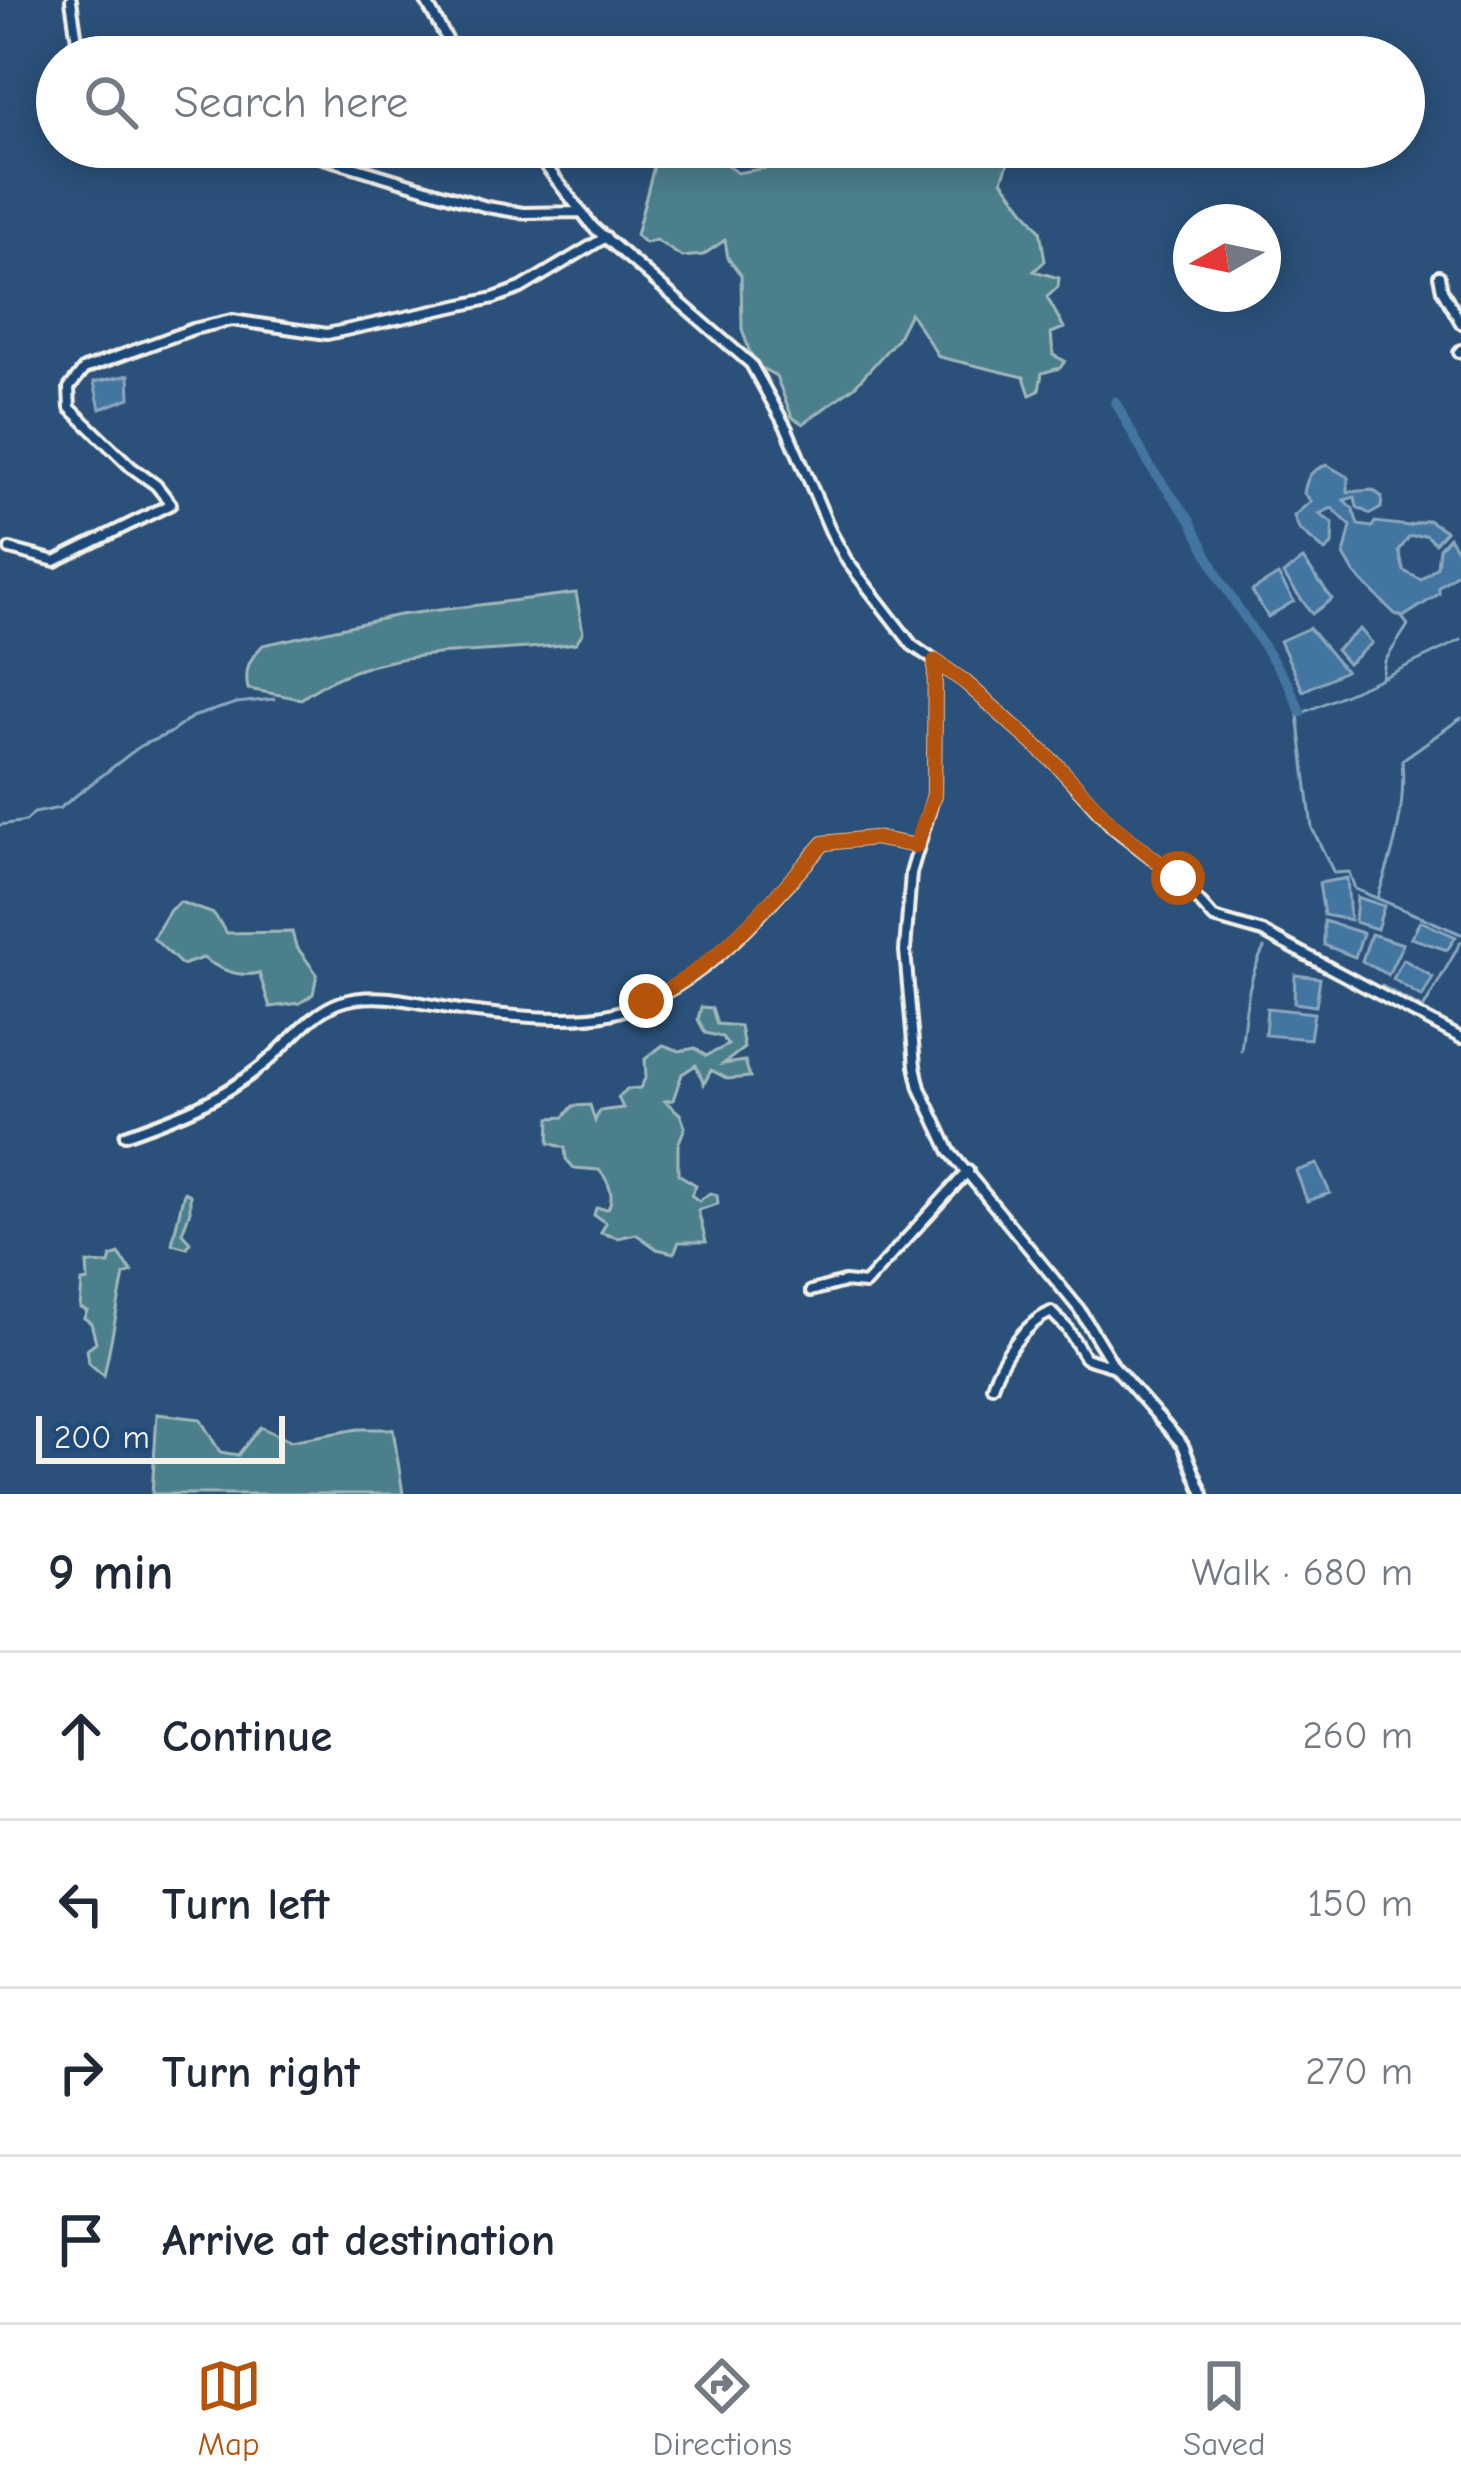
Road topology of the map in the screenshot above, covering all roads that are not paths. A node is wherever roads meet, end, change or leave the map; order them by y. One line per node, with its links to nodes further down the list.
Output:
1 (71, 0): 3 (street)
2 (425, 0): 4 (street)
3 (76, 36)
4 (445, 36)
5 (363, 168): 7 (street)
6 (547, 168): 7 (street)
7 (582, 212): 8 (street)
8 (606, 237): 11 (street); 12 (street)
9 (1439, 277): 10 (street)
10 (1461, 323)
11 (10, 548)
12 (935, 661): 13 (street); 14 (street)
13 (916, 846): 15 (street); 16 (street)
14 (1461, 1038)
15 (125, 1136)
16 (968, 1172): 17 (street); 18 (street)
17 (811, 1292)
18 (1114, 1366): 19 (street); 20 (street)
19 (992, 1386)
20 (1203, 1494)

